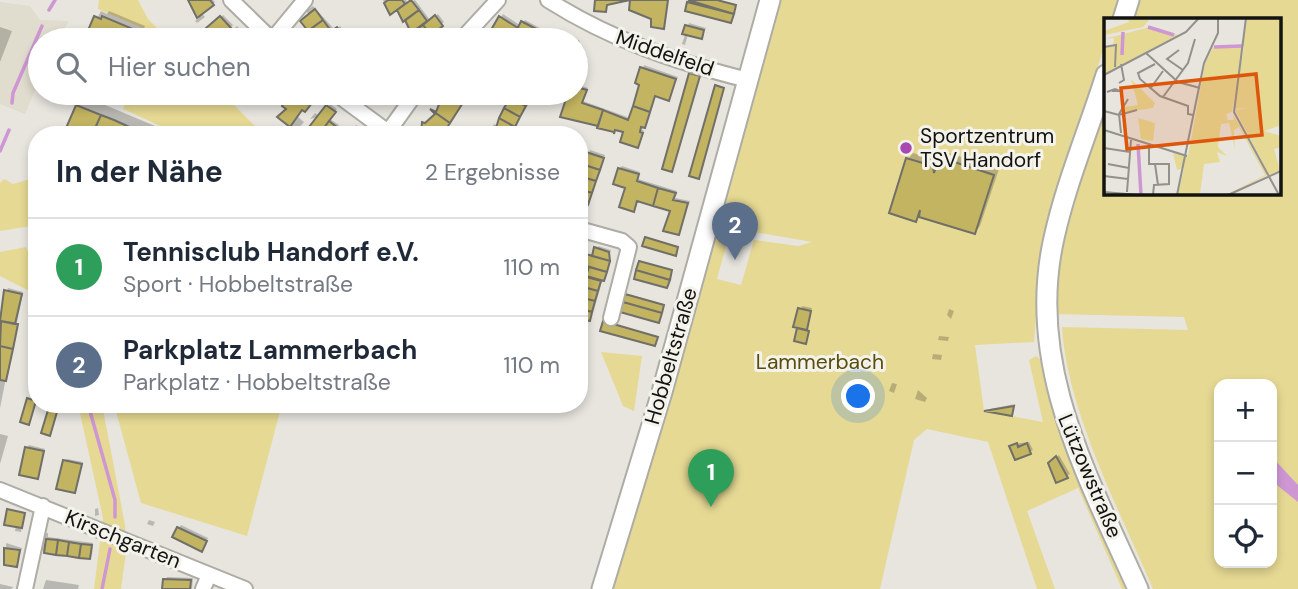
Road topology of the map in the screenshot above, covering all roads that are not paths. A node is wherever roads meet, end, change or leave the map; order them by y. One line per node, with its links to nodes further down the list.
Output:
1 (231, 0): 8 (street)
2 (305, 0): 9 (street)
3 (498, 0): 10 (street)
4 (548, 0): 12 (street, Middelfeld)
5 (770, 0): 12 (street, Hobbeltstraße)
6 (1129, 0): 7 (street)
7 (1123, 18)
8 (260, 28)
9 (282, 28)
10 (472, 28)
11 (1104, 78): 26 (street, Lützowstraße)
12 (748, 80): 25 (street, Hobbeltstraße)
13 (352, 105): 15 (street)
14 (408, 105): 16 (street)
15 (380, 126)
16 (395, 126)
17 (588, 232): 18 (street)
18 (611, 318)
19 (0, 490): 20 (street, Kirschgarten)
20 (43, 506): 21 (street, Kirschgarten); 22 (street)
21 (209, 575): 23 (street); 24 (street, Kirschgarten)
22 (25, 589)
23 (203, 589)
24 (245, 589)
25 (602, 589)
26 (1138, 589)

